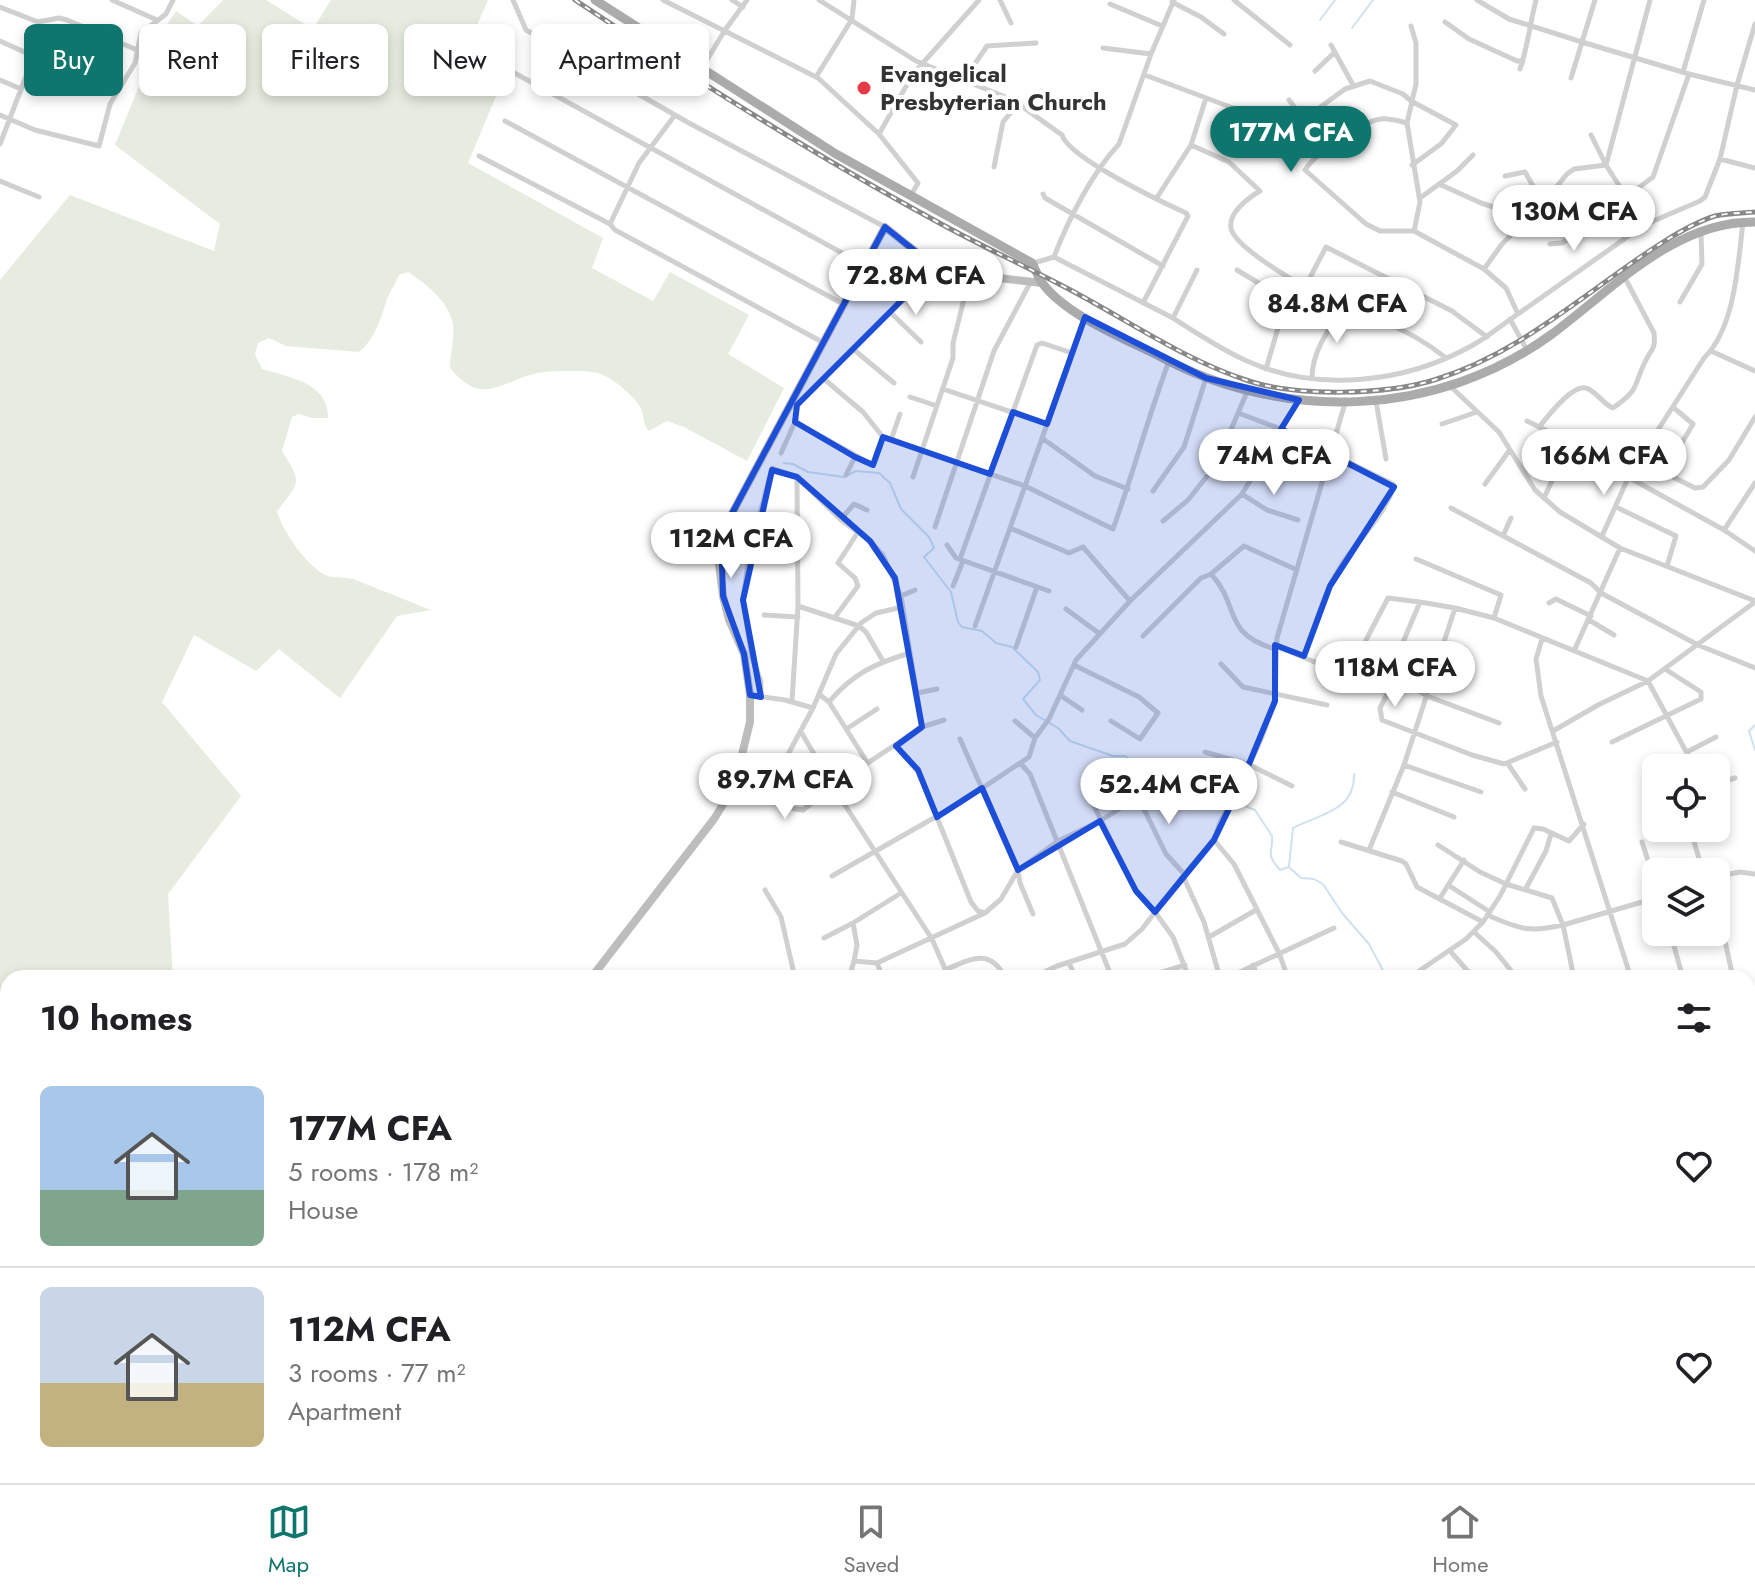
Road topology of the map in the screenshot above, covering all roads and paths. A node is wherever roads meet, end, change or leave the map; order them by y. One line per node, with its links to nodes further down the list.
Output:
1 (112, 0): 23 (street)
2 (173, 0): 23 (street)
3 (513, 0): 66 (street)
4 (595, 0): 26 (main road)
5 (663, 0): 31 (street)
6 (732, 0): 21 (street)
7 (747, 0): 21 (street)
8 (819, 0): 22 (street)
9 (854, 0): 22 (street)
10 (979, 0): 45 (street)
11 (1000, 0): 25 (street)
12 (1234, 0): 36 (street)
13 (1477, 0): 30 (street)
14 (1536, 0): 30 (street)
15 (1595, 0): 34 (street)
16 (1650, 0): 43 (street)
17 (1704, 0): 49 (street)
18 (1173, 1): 28 (street); 32 (street)
19 (1110, 4): 28 (street)
20 (0, 7): 39 (street)
21 (743, 7): 31 (street)
22 (852, 19): 45 (street); 52 (street)
23 (158, 20): 39 (street)
24 (1445, 22): 44 (street)
25 (1011, 23)
26 (633, 24)
27 (1755, 24): 57 (street)
28 (1162, 26): 41 (street)
29 (1411, 26): 62 (street)
30 (1531, 28): 34 (street); 44 (street)
31 (725, 30): 42 (street); 52 (street)
32 (1224, 34)
33 (0, 41): 58 (street)
34 (1582, 42): 43 (street); 53 (street)
35 (1036, 43): 54 (street)
36 (1290, 45)
37 (1331, 45): 40 (street)
38 (1103, 48): 41 (street)
39 (137, 50): 67 (street)
40 (1335, 52): 47 (street); 56 (street)
41 (1151, 54): 51 (street)
42 (709, 56)
43 (1635, 58): 49 (street); 81 (street)
44 (1523, 61): 46 (street)
45 (923, 64): 54 (street); 71 (street)
46 (1520, 69)
47 (1315, 71)
48 (709, 73): 91 (main road)
49 (1686, 73): 57 (street); 95 (street)
50 (515, 74): 75 (street)
51 (1144, 75): 60 (street); 83 (street)
52 (816, 77): 71 (street)
53 (1571, 78)
54 (958, 79): 63 (street)
55 (0, 80): 58 (street)
56 (1353, 85): 62 (street); 68 (street)
57 (1737, 85): 59 (street); 79 (street)
58 (21, 89): 67 (street)
59 (1755, 90)
60 (1206, 98): 64 (street); 74 (street)
61 (1289, 100): 68 (street)
62 (1411, 101): 70 (street); 80 (street)
63 (1018, 104): 82 (street); 83 (street)
64 (1249, 114)
65 (0, 115): 67 (street)
66 (675, 115): 75 (street); 102 (street)
67 (10, 119): 73 (street)
68 (1304, 119): 76 (street)
69 (505, 121): 88 (street)
70 (1407, 123): 76 (street); 80 (street)
71 (879, 134): 91 (street)
72 (1591, 135): 81 (street)
73 (0, 144)
74 (1191, 145): 94 (street); 118 (street)
75 (649, 149): 88 (street); 108 (street)
76 (1327, 149): 104 (street)
77 (1473, 155): 87 (street)
78 (479, 156): 100 (street)
79 (1720, 159): 84 (street); 101 (street)
80 (1412, 165): 92 (street)
81 (1606, 165): 93 (street); 95 (street)
82 (994, 167)
83 (1101, 168): 94 (street); 96 (street)
84 (1755, 168)
85 (1505, 176): 93 (street)
86 (0, 181): 90 (street)
87 (1439, 184): 92 (street); 97 (street)
88 (627, 186): 100 (street); 122 (street)
89 (1043, 194): 96 (street)
90 (39, 197)
91 (910, 197): 107 (main road)
92 (1420, 198): 104 (street)
93 (1547, 198): 97 (street)
94 (1156, 199): 109 (street)
95 (1627, 199): 101 (street); 105 (street)
96 (1073, 216): 106 (street); 109 (street)
97 (1527, 218): 111 (street)
98 (1743, 222): 99 (main road); 103 (main road); 134 (street)
99 (1755, 222)
100 (610, 224): 131 (street)
101 (1644, 225): 125 (street)
102 (885, 227): 108 (main road); 110 (main road)
103 (1701, 230): 115 (main road); 119 (street)
104 (1414, 231): 111 (street)
105 (1550, 244)
106 (1054, 257): 107 (street); 120 (street)
107 (1032, 263): 117 (main road)
108 (865, 265): 122 (main road)
109 (1163, 266): 120 (street)
110 (935, 267): 114 (main road); 124 (street)
111 (1484, 269): 125 (street)
112 (1197, 270): 127 (street)
113 (1237, 270): 121 (street)
114 (970, 274): 116 (main road); 145 (street)
115 (1625, 278): 133 (main road); 163 (street)
116 (1030, 282): 117 (main road); 149 (street)
117 (1042, 283): 126 (main road)
118 (1305, 287): 121 (street); 123 (street); 129 (street)
119 (1680, 302)
120 (1143, 303): 127 (street)
121 (1293, 304): 138 (street)
122 (844, 305): 131 (main road)
123 (1343, 308): 136 (street); 141 (street)
124 (890, 312): 130 (street); 132 (street)
125 (1518, 314): 128 (street)
126 (1085, 317): 135 (street); 137 (main road)
127 (1173, 318): 138 (street)
128 (1510, 319): 129 (street); 133 (street)
129 (1487, 337): 136 (street)
130 (921, 342)
131 (824, 343): 256 (main road)
132 (853, 349): 142 (street); 143 (street)
133 (1527, 350): 144 (main road)
134 (1711, 351): 139 (street); 153 (street)
135 (1072, 353): 154 (street); 161 (street)
136 (1446, 358): 141 (street)
137 (1169, 361): 140 (main road); 186 (street)
138 (1266, 369): 141 (street)
139 (1755, 371)
140 (1206, 378): 146 (main road); 187 (street)
141 (1312, 378)
142 (824, 379): 160 (street); 165 (street)
143 (894, 383)
144 (1449, 385): 150 (main road); 155 (street)
145 (943, 389): 149 (street); 152 (street)
146 (1247, 392): 148 (main road); 156 (street)
147 (910, 397): 152 (street)
148 (1299, 400): 151 (main road); 164 (street)
149 (978, 401): 154 (street); 175 (street)
150 (1376, 401): 151 (main road); 174 (street)
151 (1345, 403): 172 (street)
152 (937, 406): 169 (street)
153 (1674, 408): 176 (street); 180 (street)
154 (1013, 412): 161 (street); 177 (street)
155 (1477, 412): 162 (street); 170 (street)
156 (1238, 413): 164 (street); 196 (street)
157 (900, 414): 167 (street)
158 (1755, 417): 180 (street)
159 (1527, 421): 163 (street)
160 (795, 422): 171 (street); 173 (street)
161 (1047, 424): 166 (street)
162 (1442, 424)
163 (1540, 426): 168 (street)
164 (1281, 429): 172 (street); 188 (street)
165 (883, 437): 167 (street); 173 (street)
166 (1042, 438): 185 (street); 186 (street)
167 (891, 440): 169 (street)
168 (1570, 442): 178 (street); 189 (street)
169 (922, 450): 175 (street); 182 (street)
170 (1509, 451): 184 (street); 189 (street)
171 (781, 453)
172 (1331, 453): 209 (street); 242 (street)
173 (855, 457): 179 (street)
174 (1386, 459)
175 (957, 462): 177 (street); 197 (street)
176 (1636, 465): 178 (street); 180 (street)
177 (990, 474): 185 (street); 207 (street)
178 (1630, 474): 190 (street); 199 (street)
179 (846, 475)
180 (1663, 475)
181 (797, 477): 194 (street); 222 (street); 259 (street)
182 (913, 477)
183 (1755, 483): 199 (street)
184 (1485, 484)
185 (1025, 486): 186 (street); 198 (street)
186 (1128, 489)
187 (1153, 491)
188 (1242, 494): 195 (street); 218 (street)
189 (1544, 498): 202 (street)
190 (1616, 507): 202 (street); 208 (street)
191 (1451, 508): 201 (street)
192 (867, 510): 194 (street)
193 (1511, 518): 201 (street)
194 (841, 520): 200 (street)
195 (1298, 520)
196 (1163, 521)
197 (935, 527)
198 (1010, 528): 210 (street); 218 (street)
199 (1724, 530): 205 (street)
200 (858, 532): 217 (street); 228 (street)
201 (1503, 536): 216 (street)
202 (1602, 536): 204 (street)
203 (947, 545): 207 (street)
204 (1620, 548): 208 (street); 216 (street)
205 (1755, 551)
206 (1416, 559): 229 (street)
207 (962, 560): 210 (street); 212 (street)
208 (1667, 566): 220 (street)
209 (1297, 570): 211 (street); 239 (street)
210 (995, 572): 213 (street); 232 (street)
211 (1211, 574): 235 (street); 239 (street)
212 (953, 586)
213 (1037, 587): 215 (street); 238 (street)
214 (915, 590): 217 (street)
215 (1049, 591)
216 (1601, 593): 230 (street); 237 (street)
217 (901, 596): 223 (street)
218 (1130, 601): 233 (street)
219 (1420, 602): 224 (street); 248 (street); 248 (street)
220 (1755, 602): 237 (street)
221 (1549, 603): 230 (street)
222 (798, 606): 227 (street); 228 (street)
223 (903, 607): 231 (street); 241 (street)
224 (1455, 608): 229 (street); 258 (street)
225 (1066, 609): 233 (street)
226 (764, 615): 227 (street)
227 (798, 617): 260 (street)
228 (835, 617): 231 (street)
229 (1494, 618): 236 (street)
230 (1590, 618): 234 (street); 240 (street)
231 (859, 626): 243 (street); 255 (street)
232 (975, 626)
233 (1100, 634): 245 (street)
234 (1614, 635)
235 (1143, 636)
236 (1542, 639): 240 (street); 273 (street)
237 (1698, 645): 246 (street); 247 (street)
238 (1016, 647)
239 (1275, 647): 242 (street); 254 (street)
240 (1574, 651): 251 (street)
241 (910, 653): 243 (street); 253 (street)
242 (1304, 656): 249 (street)
243 (883, 661): 261 (street)
244 (1221, 664): 254 (street)
245 (1074, 665): 257 (street); 269 (street)
246 (1755, 668)
247 (1665, 669): 251 (street); 266 (street)
248 (1390, 673): 250 (street)
249 (1365, 676)
250 (1395, 679): 258 (street); 275 (street)
251 (1648, 681): 266 (street); 273 (street)
252 (937, 689): 253 (street)
253 (917, 693): 271 (street)
254 (1275, 693): 262 (street); 287 (street)
255 (819, 694): 261 (street); 263 (street)
256 (750, 695): 259 (street); 289 (main road)
257 (1060, 695): 265 (street); 277 (street)
258 (1427, 696): 270 (street); 275 (street)
259 (761, 697): 260 (street)
260 (792, 701): 263 (street)
261 (829, 702): 272 (street)
262 (1327, 705)
263 (813, 708): 274 (street)
264 (877, 709): 272 (street)
265 (1082, 710)
266 (1669, 715): 280 (street); 283 (street)
267 (944, 720): 271 (street)
268 (1015, 721): 277 (street)
269 (1111, 721)
270 (1499, 723)
271 (922, 727): 281 (street)
272 (848, 728): 284 (street)
273 (1553, 731): 279 (street)
274 (801, 732): 292 (street); 298 (street)
275 (1415, 733): 286 (street); 288 (street)
276 (1716, 737): 283 (street)
277 (1035, 738): 285 (street)
278 (960, 739): 294 (street)
279 (1557, 742): 286 (street); 303 (street)
280 (1612, 742)
281 (896, 746): 284 (street); 300 (street)
282 (1205, 752): 287 (street)
283 (1687, 752)
284 (867, 762): 292 (street)
285 (1021, 764): 294 (street); 306 (street)
286 (1508, 764): 295 (street)
287 (1250, 765): 293 (street); 305 (street)
288 (1404, 765): 296 (street); 297 (street)
289 (738, 772): 298 (street); 350 (main road)
290 (1735, 778): 291 (street)
291 (1730, 780)
292 (833, 786): 298 (street); 311 (street)
293 (1292, 786)
294 (982, 788): 300 (street); 314 (street)
295 (1525, 789)
296 (1392, 792): 301 (street); 310 (street)
297 (1481, 792)
298 (767, 793)
299 (1088, 794): 302 (street)
300 (937, 817): 311 (street); 329 (street)
301 (1454, 817)
302 (1100, 821): 306 (street); 317 (street); 328 (street)
303 (1584, 824): 304 (street); 327 (street)
304 (1551, 834): 319 (street); 322 (street)
305 (1214, 840): 317 (street); 326 (street)
306 (1058, 841): 314 (street); 343 (street)
307 (1341, 842): 310 (street)
308 (1642, 842): 312 (street)
309 (1438, 845): 313 (street)
310 (1369, 850): 324 (street)
311 (875, 852): 318 (street); 323 (street)
312 (1647, 858)
313 (1464, 860): 319 (street); 320 (street)
314 (1018, 870): 329 (street); 330 (street)
315 (1730, 874): 316 (street)
316 (1755, 874)
317 (1184, 875): 328 (street); 337 (street)
318 (832, 876)
319 (1506, 884): 322 (street); 331 (street)
320 (1448, 885): 324 (street); 331 (street)
321 (765, 890): 351 (street)
322 (1525, 890): 334 (street)
323 (901, 893): 333 (street); 339 (street)
324 (1440, 898): 332 (street)
325 (1642, 902): 327 (street)
326 (1256, 910): 337 (street); 344 (street)
327 (1610, 911): 334 (street); 369 (street)
328 (1155, 912): 343 (street); 348 (street)
329 (985, 913): 339 (street)
330 (1033, 914)
331 (1488, 914): 332 (street); 334 (street)
332 (1483, 922): 336 (street)
333 (853, 923): 338 (street); 345 (street)
334 (1563, 925): 368 (street)
335 (1334, 928): 344 (street)
336 (1474, 932): 342 (street); 367 (street)
337 (1209, 937): 361 (street)
338 (824, 938)
339 (932, 939): 346 (street); 354 (street)
340 (1674, 946): 370 (street)
341 (1726, 946): 371 (street)
342 (1450, 951): 365 (street); 366 (street)
343 (1103, 952): 347 (street); 358 (street)
344 (1279, 953): 349 (street); 364 (street)
345 (854, 961): 346 (street); 352 (street)
346 (877, 963): 353 (street)
347 (1069, 963): 356 (street); 357 (street)
348 (1185, 965): 359 (street); 360 (street)
349 (1253, 965): 362 (street); 363 (street)
350 (597, 970)
351 (793, 970)
352 (851, 970)
353 (880, 970)
354 (945, 970): 355 (street)
355 (1000, 970)
356 (1051, 970)
357 (1072, 970)
358 (1109, 970)
359 (1169, 970)
360 (1187, 970)
361 (1218, 970)
362 (1243, 970)
363 (1255, 970)
364 (1285, 970)
365 (1421, 970)
366 (1467, 970)
367 (1511, 970)
368 (1572, 970)
369 (1628, 970)
370 (1681, 970)
371 (1731, 970)

